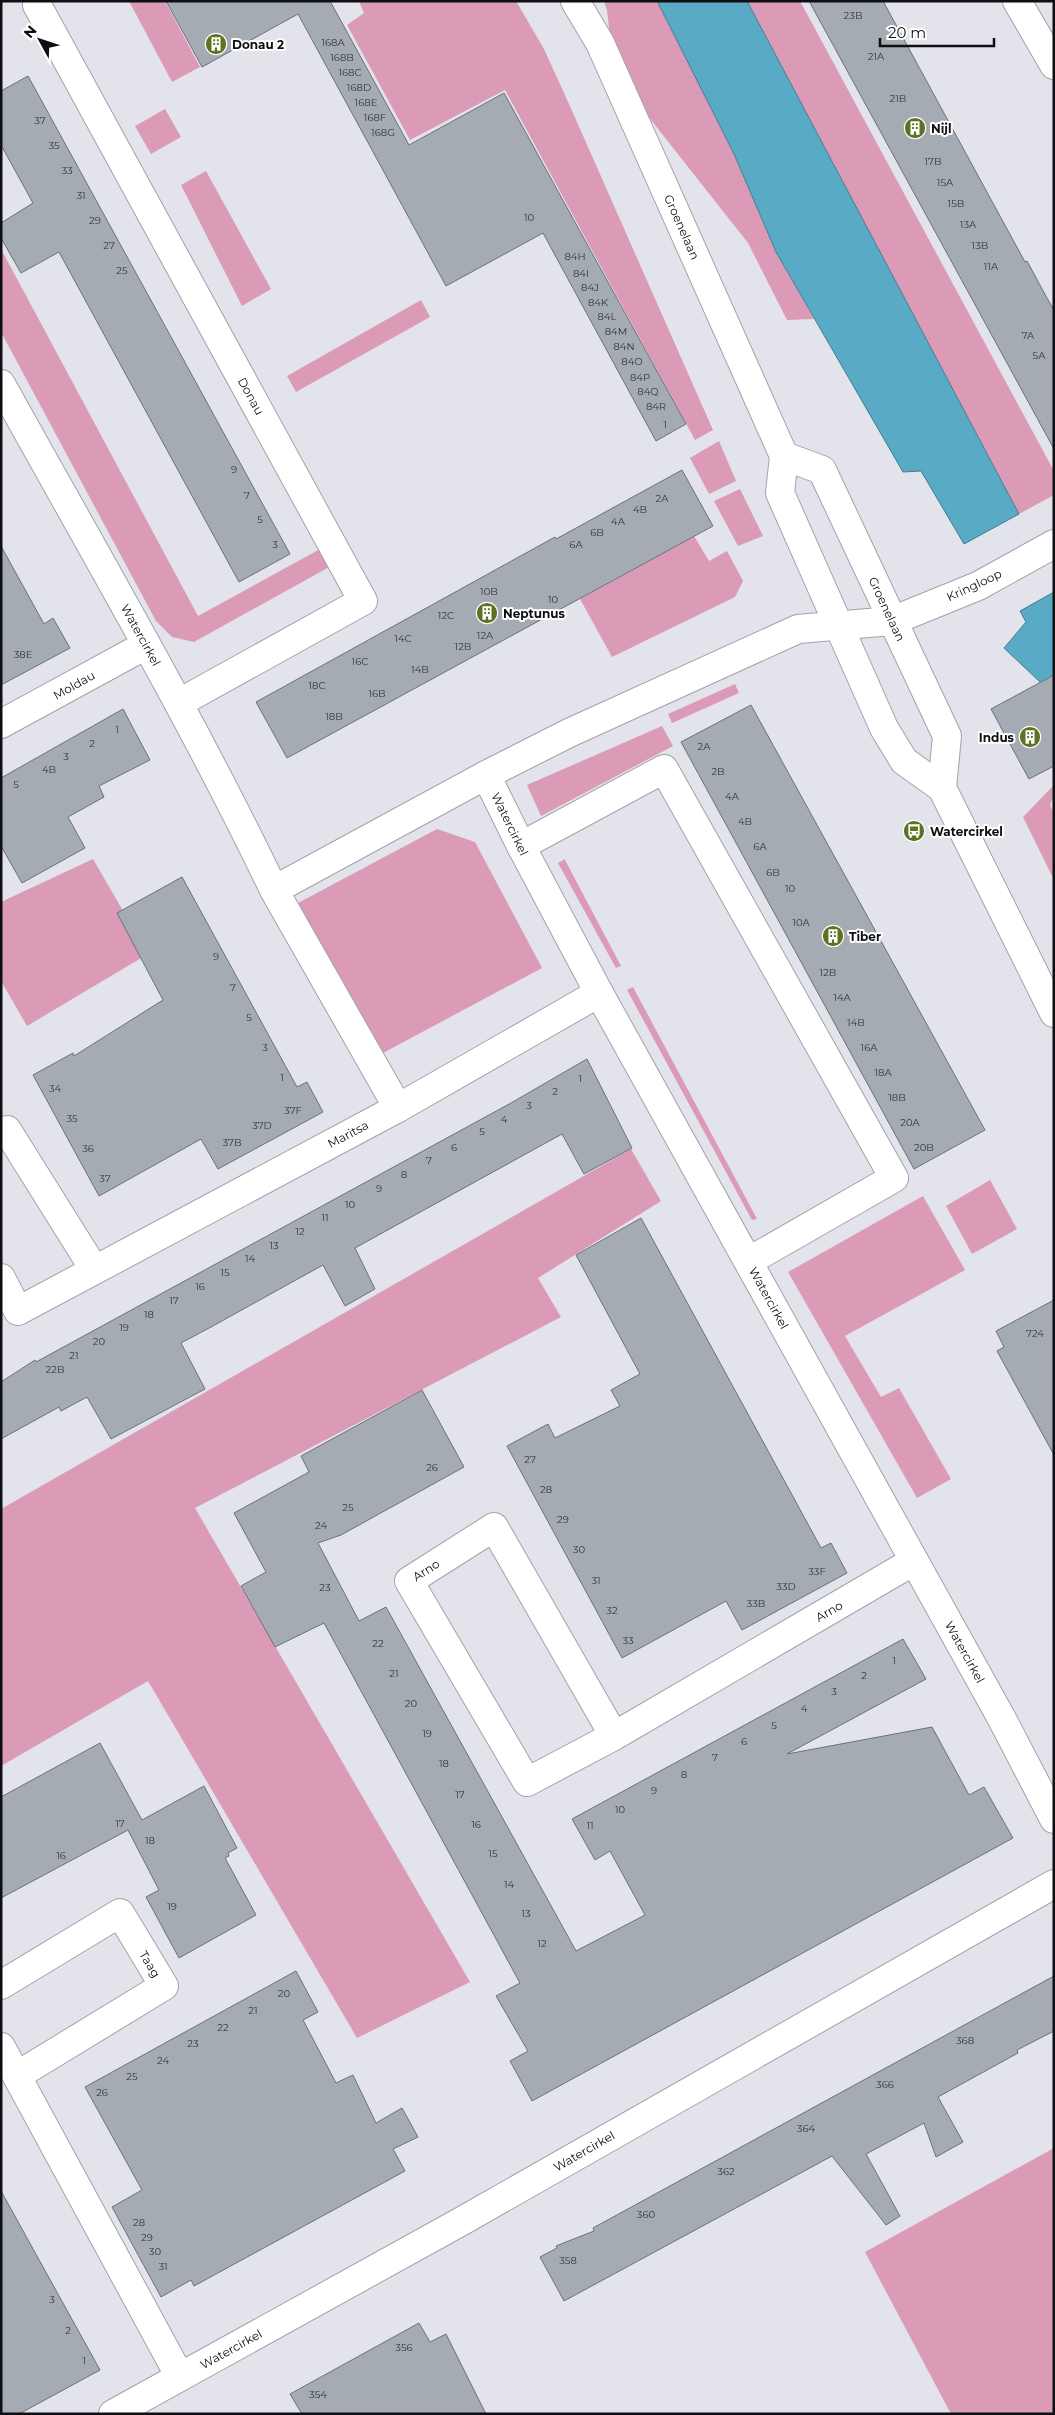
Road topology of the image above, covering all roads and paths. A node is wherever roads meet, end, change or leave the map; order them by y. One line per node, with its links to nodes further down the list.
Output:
1 (575, 1): 6 (street, Groenelaan)
2 (1017, 1): 4 (street)
3 (37, 5): 11 (street, Donau)
4 (1054, 65)
5 (1, 384): 10 (street, Watercirkel)
6 (784, 456): 8 (street, Groenelaan); 9 (street)
7 (1054, 544): 8 (street, Kringloop)
8 (892, 621): 9 (street, Kringloop); 14 (street, Groenelaan)
9 (837, 624): 13 (street); 14 (street)
10 (146, 645): 11 (street, Watercirkel); 12 (street, Moldau)
11 (179, 703): 16 (street, Watercirkel)
12 (1, 724)
13 (486, 775): 15 (street, Watercirkel); 16 (street)
14 (942, 788): 18 (street)
15 (521, 846): 17 (street, Watercirkel); 21 (street)
16 (274, 890): 19 (street, Watercirkel)
17 (599, 993): 19 (street, Maritsa); 21 (street, Watercirkel)
18 (1054, 1013)
19 (398, 1108): 22 (street, Maritsa)
20 (1, 1134): 22 (street)
21 (749, 1261): 24 (street, Watercirkel)
22 (94, 1269): 23 (street, Maritsa)
23 (1, 1278)
24 (914, 1561): 25 (street, Arno); 26 (street, Watercirkel)
25 (614, 1736): 25 (street, Arno)
26 (1054, 1819)
27 (1054, 1884): 31 (street, Watercirkel)
28 (1, 1985): 30 (street, Taag)
29 (1, 2047): 30 (street)
30 (18, 2075): 31 (street)
31 (180, 2377): 32 (street, Watercirkel)
32 (113, 2414)

